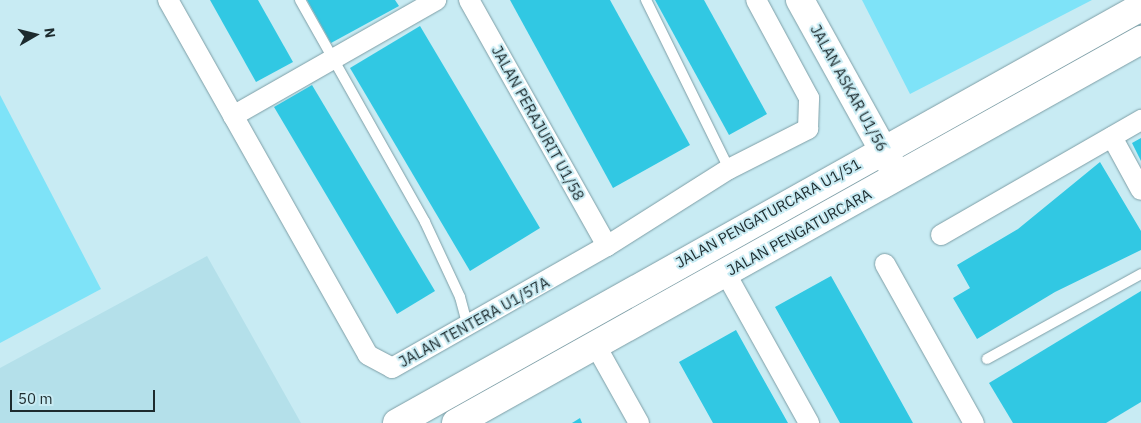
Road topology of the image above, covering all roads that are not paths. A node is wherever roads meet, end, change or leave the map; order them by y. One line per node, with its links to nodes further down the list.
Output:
1 (168, 0): 11 (street, JALAN TENTERA U1/57A)
2 (300, 0): 10 (lane)
3 (436, 0): 10 (street)
4 (468, 0): 19 (street, JALAN PERAJURIT U1/58)
5 (646, 0): 15 (lane)
6 (756, 0): 15 (street, JALAN TENTERA U1/57A)
7 (800, 0): 14 (street, JALAN ASKAR U1/56)
8 (1141, 7): 14 (street, JALAN PENGATURCARA U1/51)
9 (1141, 40): 16 (street, JALAN PENGATURCARA)
10 (333, 61): 11 (street); 25 (lane)
11 (233, 116): 25 (street, JALAN TENTERA U1/57A)
12 (1141, 120): 13 (street)
13 (1112, 137): 17 (street); 18 (street)
14 (883, 149): 16 (street, JALAN ASKAR U1/56); 21 (street, JALAN PENGATURCARA U1/51)
15 (730, 170): 19 (street, JALAN TENTERA U1/57A)
16 (898, 177): 22 (street, JALAN PENGATURCARA)
17 (1141, 190)
18 (941, 235)
19 (607, 246): 25 (street, JALAN TENTERA U1/57A)
20 (885, 264): 32 (street)
21 (667, 270): 24 (street); 28 (street, JALAN PENGATURCARA U1/51)
22 (725, 272): 24 (street, JALAN PENGATURCARA); 31 (street)
23 (1141, 274): 27 (lane)
24 (683, 296): 26 (street, JALAN PENGATURCARA)
25 (468, 326)
26 (596, 346): 29 (street, JALAN PENGATURCARA); 30 (street)
27 (987, 359)
28 (397, 423)
29 (456, 423)
30 (638, 423)
31 (809, 423)
32 (974, 423)

